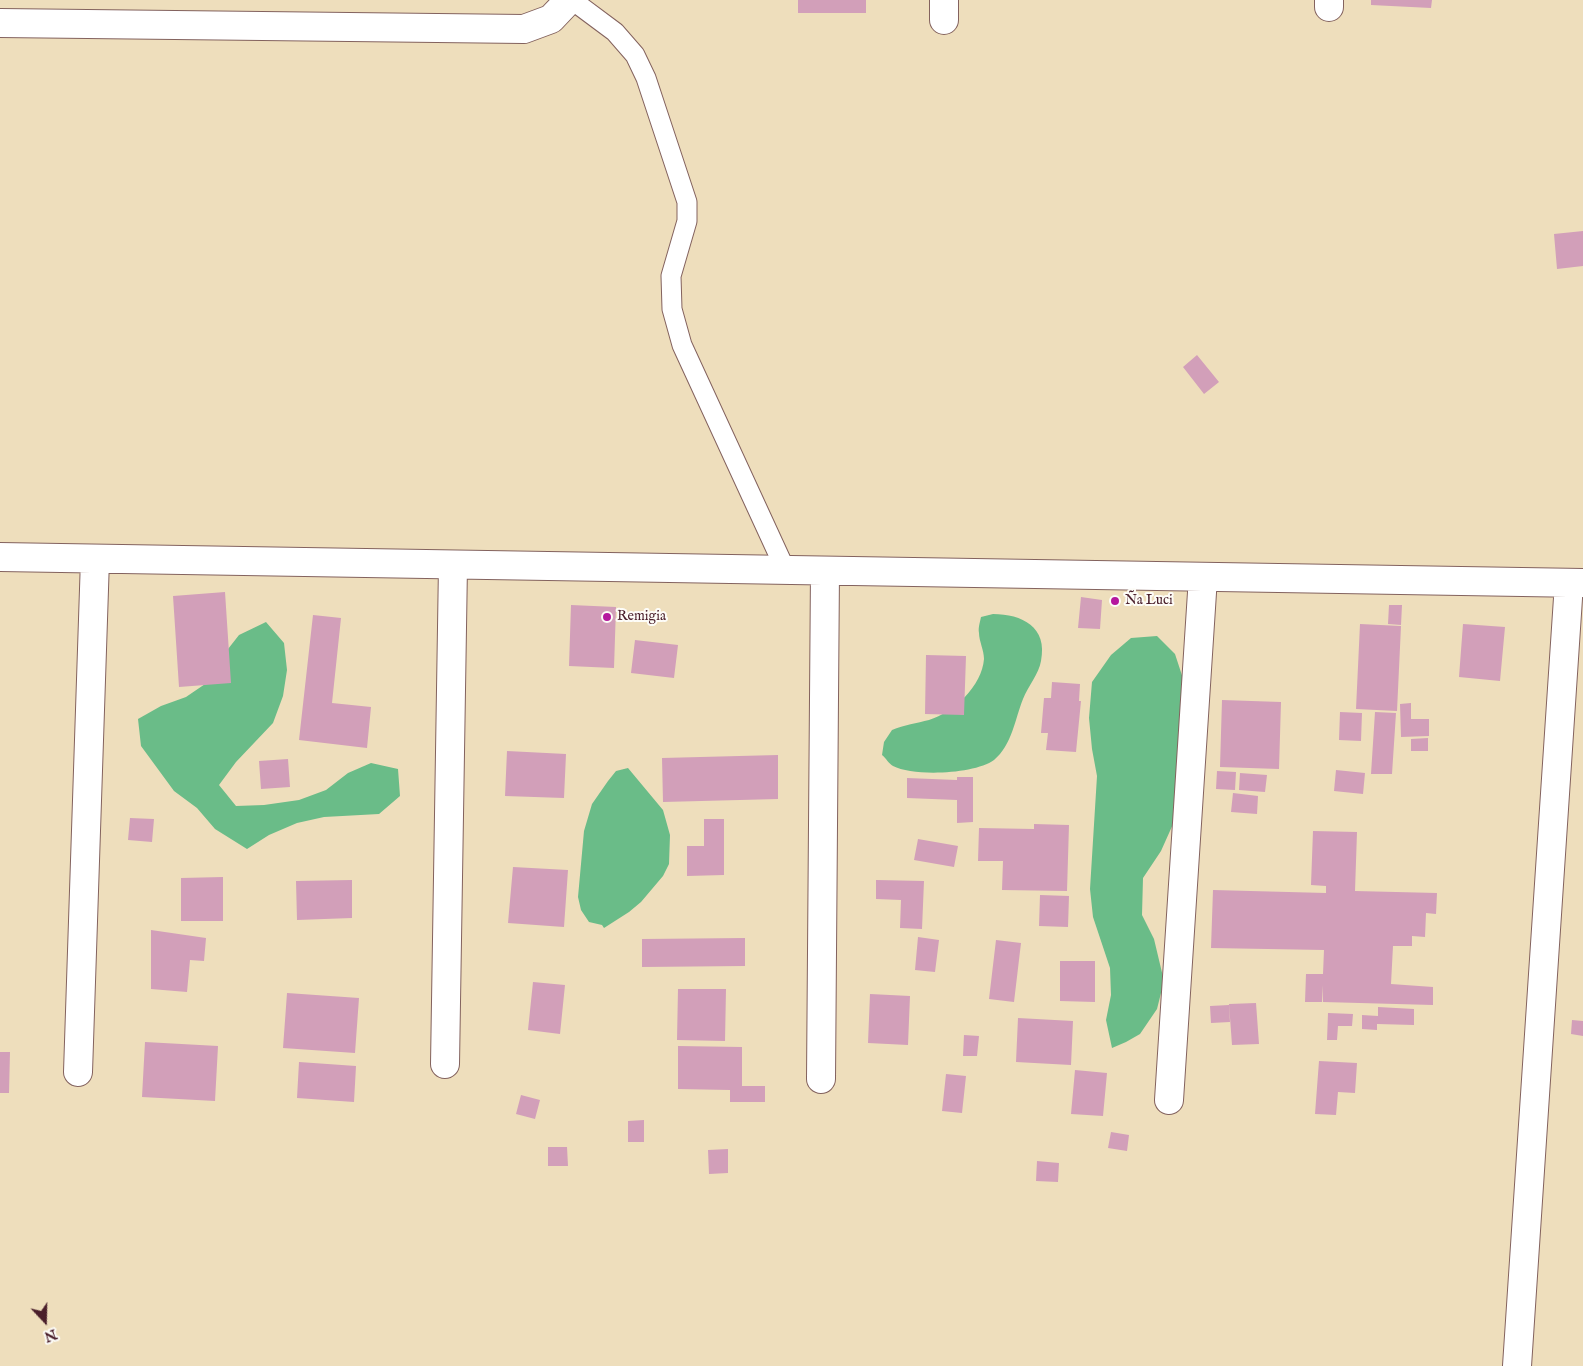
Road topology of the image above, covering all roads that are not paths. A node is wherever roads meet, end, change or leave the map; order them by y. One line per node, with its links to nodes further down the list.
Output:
1 (570, 0): 2 (street); 6 (lane)
2 (0, 23)
3 (0, 557): 4 (street)
4 (95, 559): 5 (street); 11 (street)
5 (453, 565): 6 (street); 10 (street)
6 (786, 571): 7 (street)
7 (825, 571): 8 (street); 12 (street)
8 (1203, 577): 9 (street); 13 (street)
9 (1576, 583): 14 (street)
10 (445, 1064)
11 (78, 1072)
12 (822, 1079)
13 (1169, 1100)
14 (1516, 1366)

